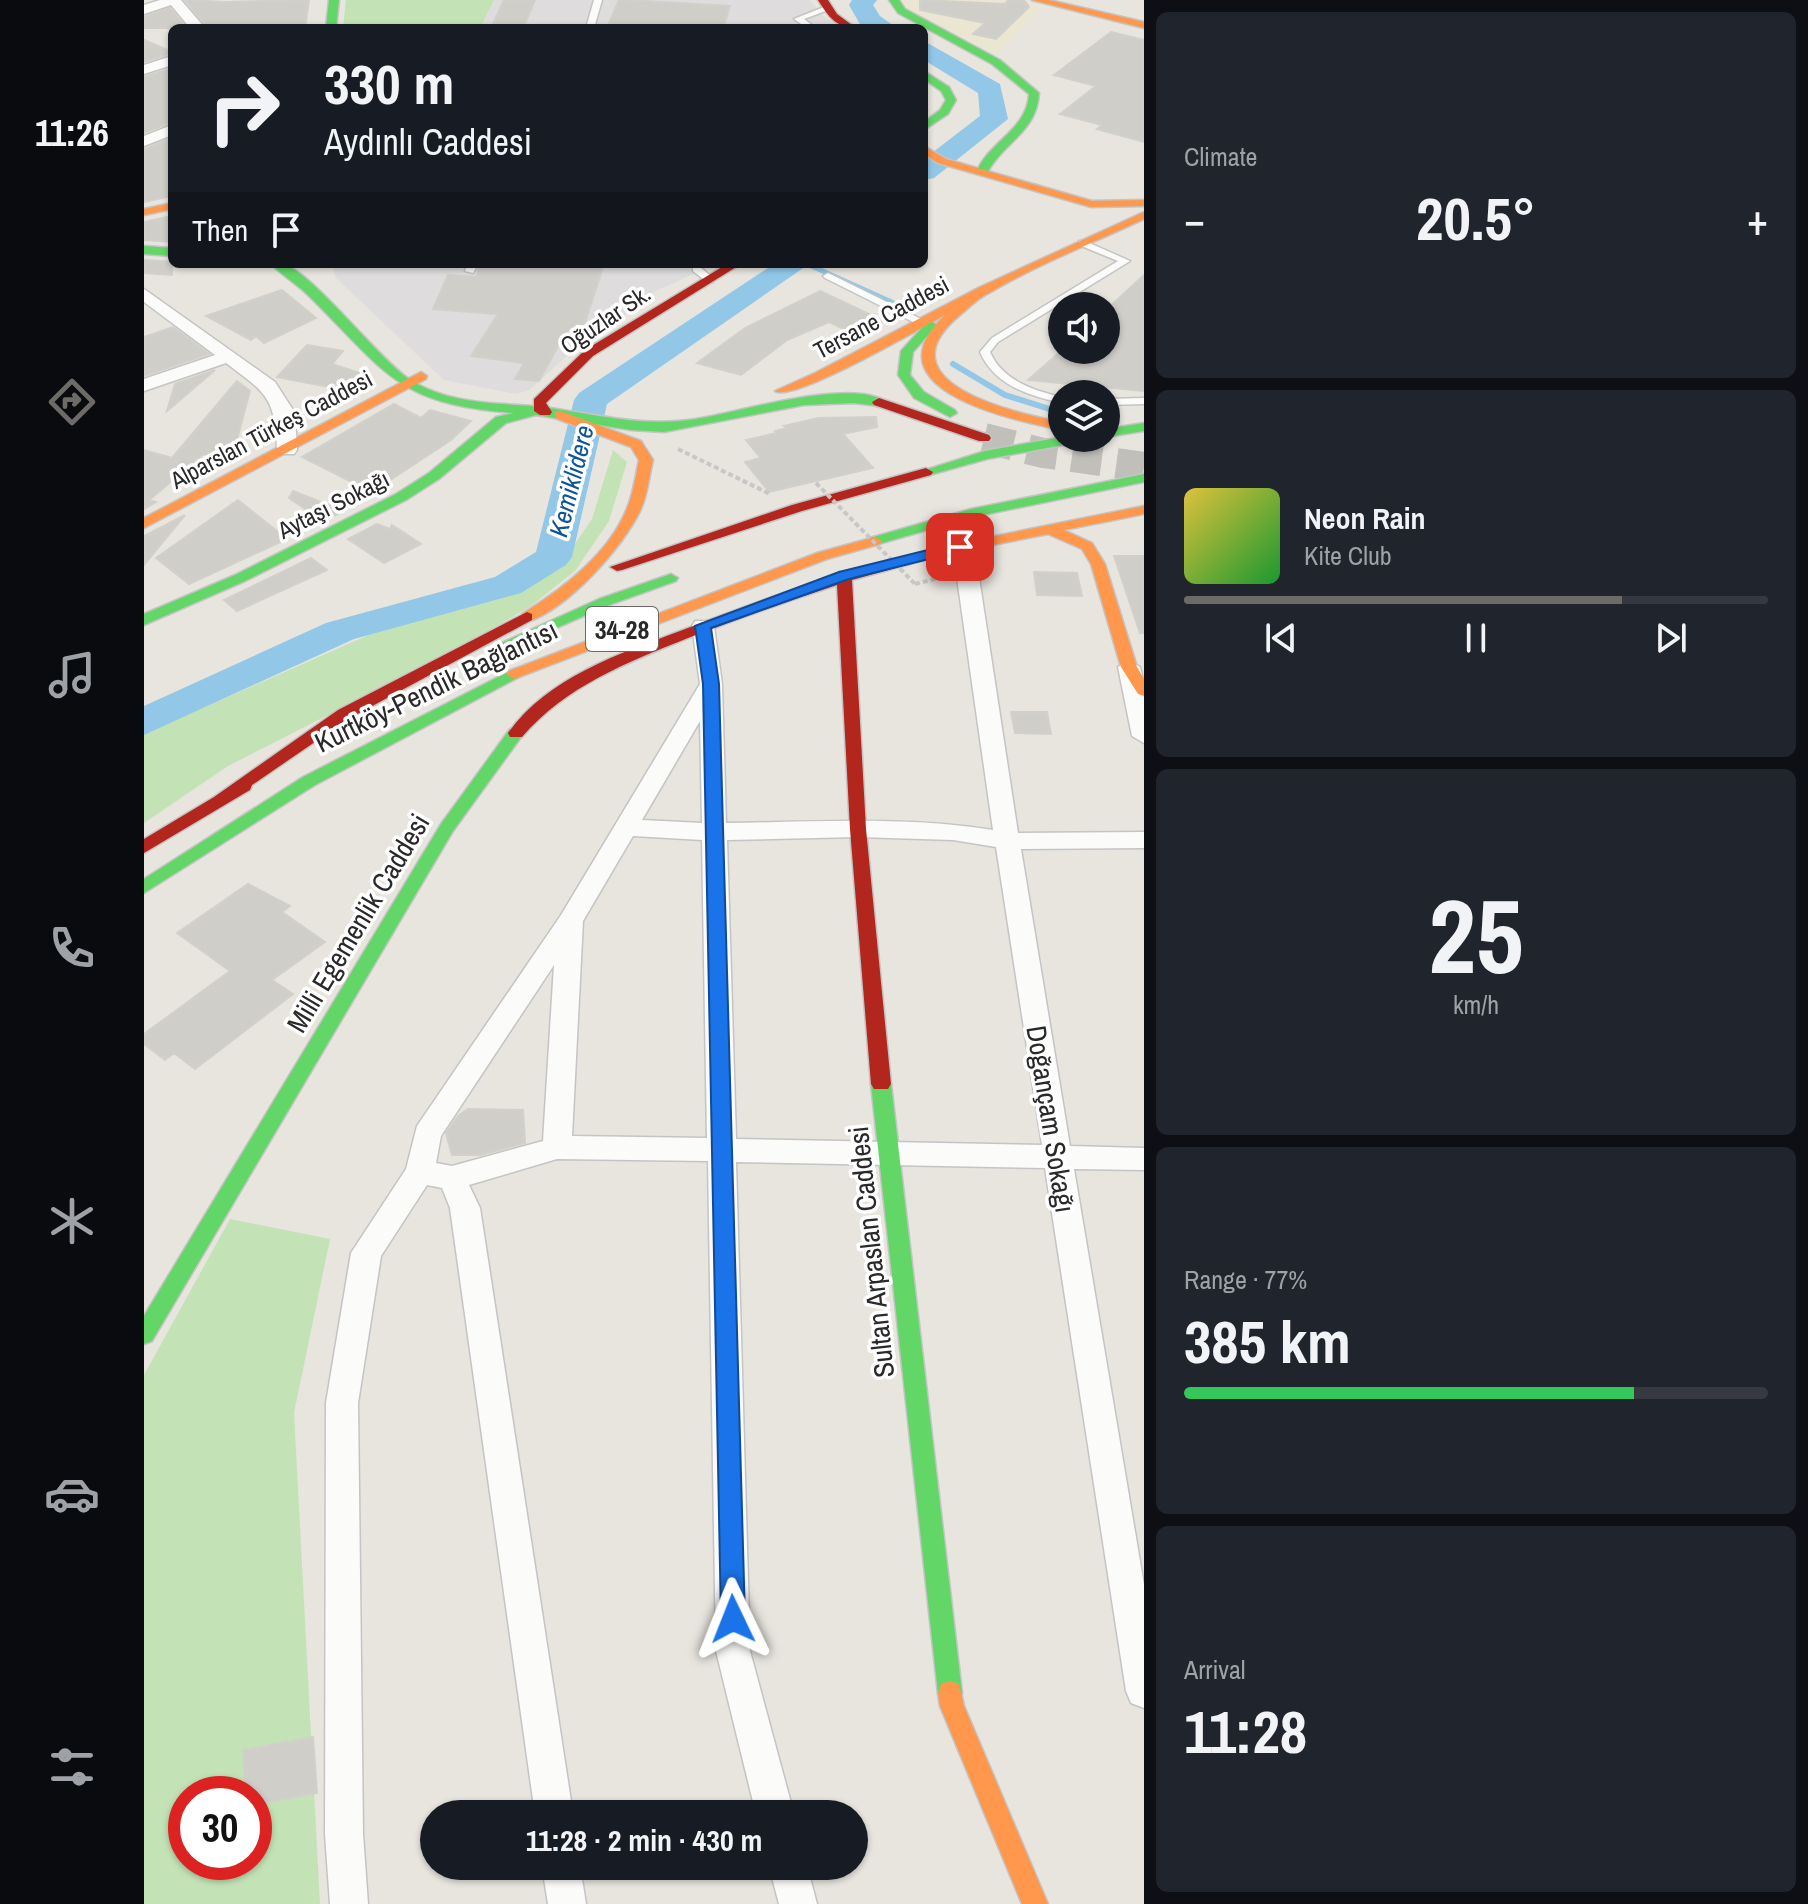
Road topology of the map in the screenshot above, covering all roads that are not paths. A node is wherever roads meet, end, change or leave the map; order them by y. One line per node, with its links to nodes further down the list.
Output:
1 (174, 0): 7 (street); 8 (street)
2 (334, 0): 9 (main road)
3 (598, 0): 10 (lane)
4 (894, 0): 13 (main road)
5 (1037, 0): 15 (main road)
6 (825, 4): 11 (lane); 12 (main road)
7 (144, 10)
8 (195, 24)
9 (331, 24)
10 (591, 24)
11 (806, 24)
12 (847, 24)
13 (925, 24)
14 (928, 25): 26 (main road)
15 (1144, 25)
16 (168, 61): 17 (street)
17 (144, 70)
18 (928, 78): 19 (main road)
19 (944, 112): 20 (main road); 21 (main road)
20 (928, 124)
21 (928, 131)
22 (168, 132): 23 (street)
23 (144, 141)
24 (928, 152): 26 (main road)
25 (928, 168): 26 (main road)
26 (972, 173): 27 (main road); 31 (main road)
27 (1144, 203)
28 (168, 207): 29 (main road)
29 (144, 212)
30 (1144, 215): 31 (main road, Tersane Caddesi)
31 (1076, 231): 40 (main road, Tersane Caddesi); 47 (lane)
32 (144, 250): 33 (main road)
33 (168, 252)
34 (284, 268): 45 (main road)
35 (310, 268): 45 (main road)
36 (696, 268): 39 (lane)
37 (729, 268): 39 (main road, Oğuzlar Sk.)
38 (828, 276): 43 (lane)
39 (710, 280): 51 (main road, Oğuzlar Sk.)
40 (982, 291): 42 (main road, Tersane Caddesi); 53 (main road)
41 (144, 294): 44 (street)
42 (958, 303): 43 (main road, Tersane Caddesi); 57 (main road)
43 (922, 323): 57 (main road, Tersane Caddesi)
44 (230, 356): 46 (street); 59 (street)
45 (414, 380): 48 (main road); 52 (main road); 59 (main road, Alparslan Türkeş Caddesi)
46 (144, 385)
47 (1048, 396)
48 (487, 398): 51 (main road); 52 (main road)
49 (1144, 401): 50 (lane)
50 (1120, 402)
51 (550, 407): 52 (main road); 57 (main road)
52 (502, 416): 74 (main road, Aytaşı Sokağı)
53 (1048, 423)
54 (1144, 424): 55 (main road); 56 (main road)
55 (1120, 426)
56 (1120, 430)
57 (626, 432): 73 (main road)
58 (1048, 444): 73 (main road)
59 (287, 450): 65 (main road, Alparslan Türkeş Caddesi)
60 (1144, 478): 63 (main road, Kurtköy-Pendik Bağlantısı / 34-28)
61 (1144, 488): 63 (main road)
62 (1144, 510): 66 (main road, Milli Egemenlik Caddesi)
63 (971, 513): 87 (main road, Kurtköy-Pendik Bağlantısı / 34-28)
64 (1144, 519): 67 (main road)
65 (144, 524)
66 (1047, 528): 69 (main road, Milli Egemenlik Caddesi); 70 (main road)
67 (1123, 532)
68 (1108, 546): 70 (main road)
69 (963, 559): 72 (main road, Milli Egemenlik Caddesi); 85 (street, Doğançam Sokağı)
70 (1098, 564): 76 (main road)
71 (691, 571): 80 (main road, Kurtköy-Pendik Bağlantısı / 34-28)
72 (844, 575): 75 (main road, Milli Egemenlik Caddesi); 82 (main road, Sultan Arpaslan Caddesi)
73 (561, 594): 80 (main road)
74 (144, 620)
75 (703, 626): 77 (street); 96 (main road, Milli Egemenlik Caddesi)
76 (1129, 667): 78 (main road); 79 (street)
77 (711, 684): 81 (street); 83 (street)
78 (1144, 691)
79 (1144, 736)
80 (221, 799): 86 (main road, Kurtköy-Pendik Bağlantısı / 34-28)
81 (626, 827): 83 (street); 88 (street)
82 (858, 829): 83 (street); 85 (street); 91 (main road, Sultan Arpaslan Caddesi)
83 (713, 832): 90 (street)
84 (1144, 840): 85 (street)
85 (1007, 841): 92 (street, Doğançam Sokağı)
86 (144, 847)
87 (144, 887)
88 (570, 921): 89 (street); 94 (street)
89 (557, 1148): 90 (street); 95 (street)
90 (719, 1150): 91 (street); 99 (street)
91 (887, 1153): 92 (street); 105 (main road, Sultan Arpaslan Caddesi)
92 (1057, 1157): 93 (street); 97 (street, Doğançam Sokağı)
93 (1144, 1159)
94 (420, 1172): 95 (street); 102 (street)
95 (452, 1178): 98 (street)
96 (144, 1335)
97 (1144, 1691)
98 (552, 1800)
99 (771, 1800)
100 (563, 1880): 103 (street)
101 (792, 1880): 104 (street)
102 (349, 1904)
103 (567, 1904)
104 (798, 1904)
105 (1035, 1904)

